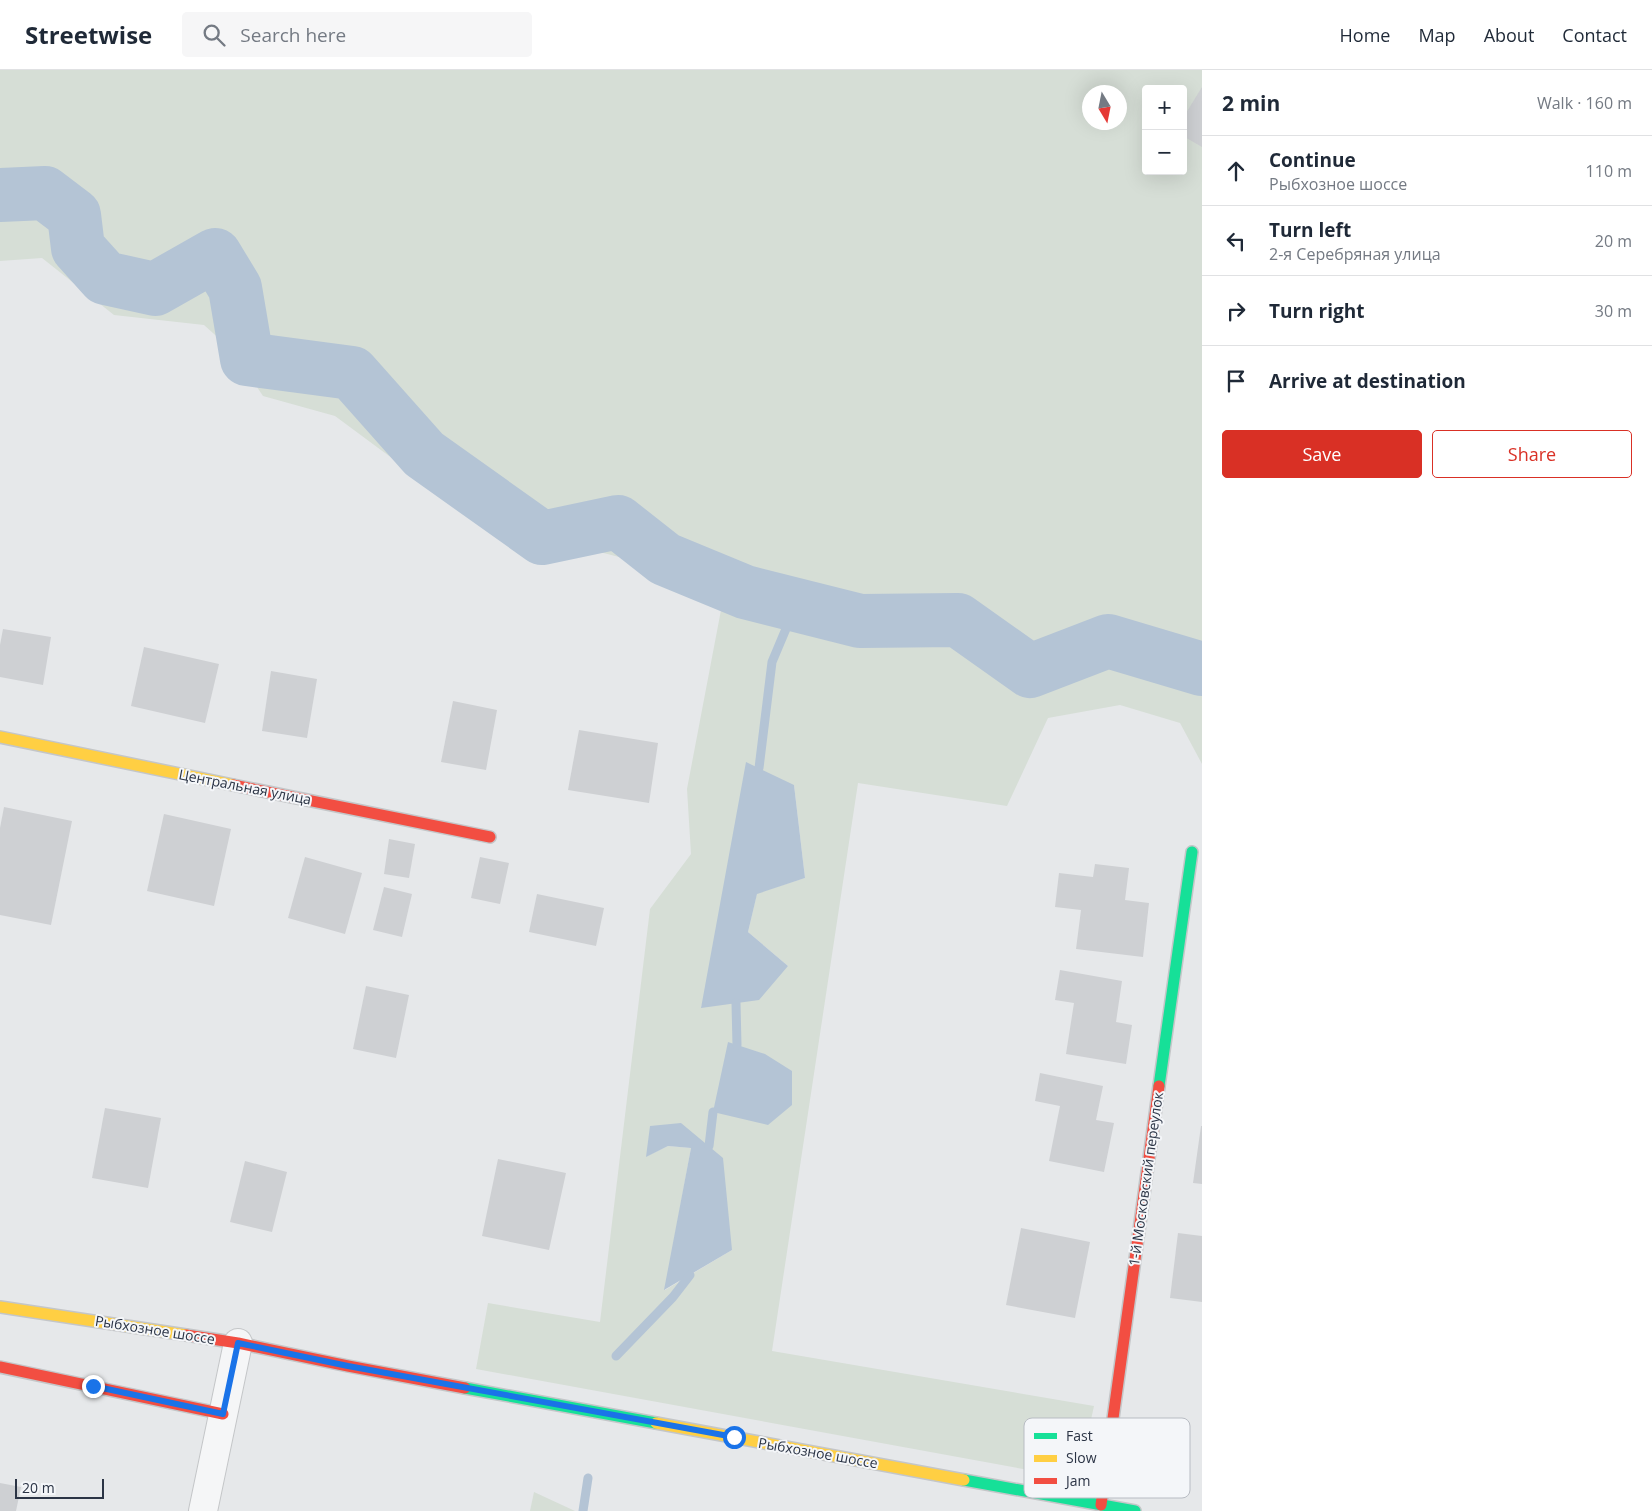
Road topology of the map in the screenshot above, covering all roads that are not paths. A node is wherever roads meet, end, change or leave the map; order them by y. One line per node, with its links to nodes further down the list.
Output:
1 (0, 737): 2 (street, Центральная улица)
2 (490, 837)
3 (1192, 852): 8 (street, 1-й Московский переулок)
4 (0, 1307): 5 (street, Рыбхозное шоссе)
5 (238, 1343): 7 (street); 9 (street, Рыбхозное шоссе)
6 (0, 1367): 7 (street)
7 (223, 1414): 13 (street)
8 (1114, 1418)
9 (1024, 1491)
10 (1064, 1498): 12 (street, Рыбхозное шоссе)
11 (1103, 1498): 12 (street, 1-й Московский переулок)
12 (1102, 1505): 14 (street, Рыбхозное шоссе)
13 (202, 1511)
14 (1135, 1511)

